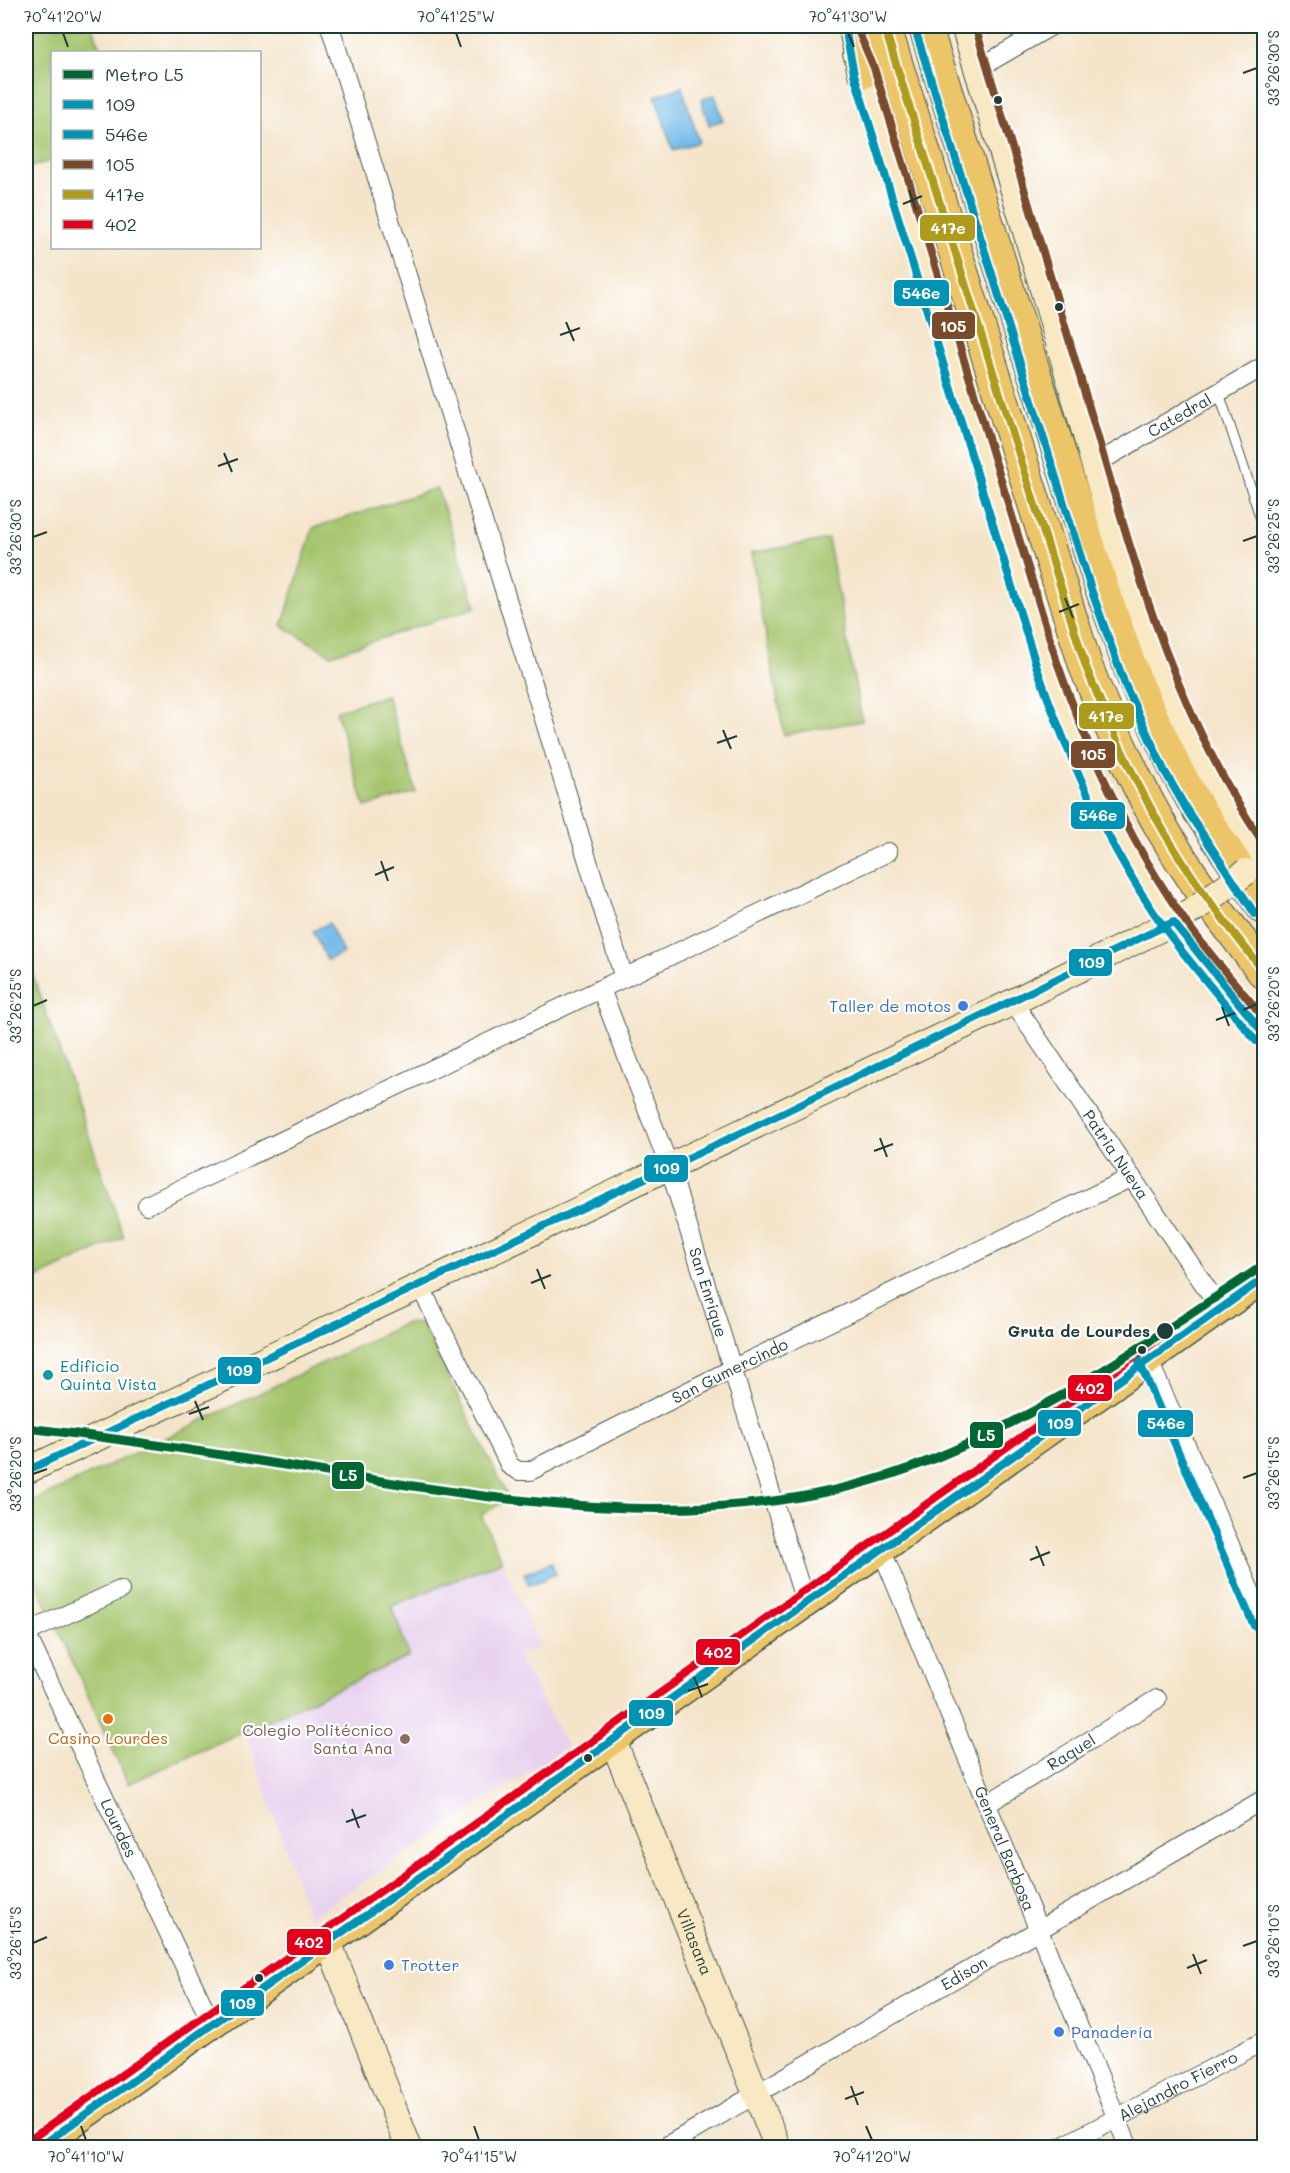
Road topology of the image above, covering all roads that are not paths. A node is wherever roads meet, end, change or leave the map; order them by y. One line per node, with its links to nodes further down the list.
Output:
1 (330, 26): 19 (street)
2 (845, 26): 9 (street)
3 (855, 26): 9 (highway)
4 (884, 26): 18 (highway)
5 (925, 26): 16 (highway)
6 (964, 26): 8 (street)
7 (1051, 26): 8 (street)
8 (977, 69): 12 (street)
9 (864, 71): 17 (street)
10 (1264, 366): 11 (street, Catedral)
11 (1219, 393): 12 (street, Catedral); 13 (lane)
12 (1095, 465): 15 (street)
13 (1264, 528)
14 (888, 852): 19 (street)
15 (1259, 862): 17 (street, bridge)
16 (1264, 908)
17 (1173, 922): 21 (street); 22 (street)
18 (1264, 972)
19 (624, 978): 20 (street)
20 (601, 989): 23 (street, San Enrique); 25 (street)
21 (1013, 1002): 23 (street); 24 (street, Patria Nueva)
22 (1264, 1034)
23 (669, 1166): 27 (street); 30 (street, San Enrique)
24 (1132, 1177): 28 (street, Patria Nueva); 30 (street, San Gumercindo)
25 (147, 1205)
26 (1264, 1278): 28 (main road)
27 (420, 1286): 30 (street, San Gumercindo); 31 (street)
28 (1220, 1308): 29 (main road)
29 (1149, 1359): 32 (main road); 35 (street)
30 (734, 1368): 34 (street, San Enrique)
31 (26, 1471)
32 (881, 1549): 34 (main road); 40 (street, General Barbosa)
33 (120, 1590): 36 (street)
34 (805, 1602): 38 (main road)
35 (1264, 1622)
36 (26, 1633): 43 (street, Lourdes)
37 (1157, 1699): 40 (street, Raquel)
38 (612, 1738): 42 (main road); 45 (street, Villasana)
39 (1264, 1799): 41 (street, Edison)
40 (987, 1804): 41 (street, General Barbosa)
41 (1039, 1930): 45 (street, Edison); 46 (street, General Barbosa)
42 (327, 1939): 43 (main road); 48 (street)
43 (211, 2022): 47 (main road)
44 (1264, 2041): 46 (street, Alejandro Fierro)
45 (756, 2094): 49 (street, Edison); 50 (street, Villasana)
46 (1116, 2118): 51 (street, Alejandro Fierro); 52 (street, General Barbosa)
47 (37, 2148)
48 (409, 2148)
49 (663, 2148)
50 (778, 2148)
51 (1059, 2148)
52 (1129, 2148)

